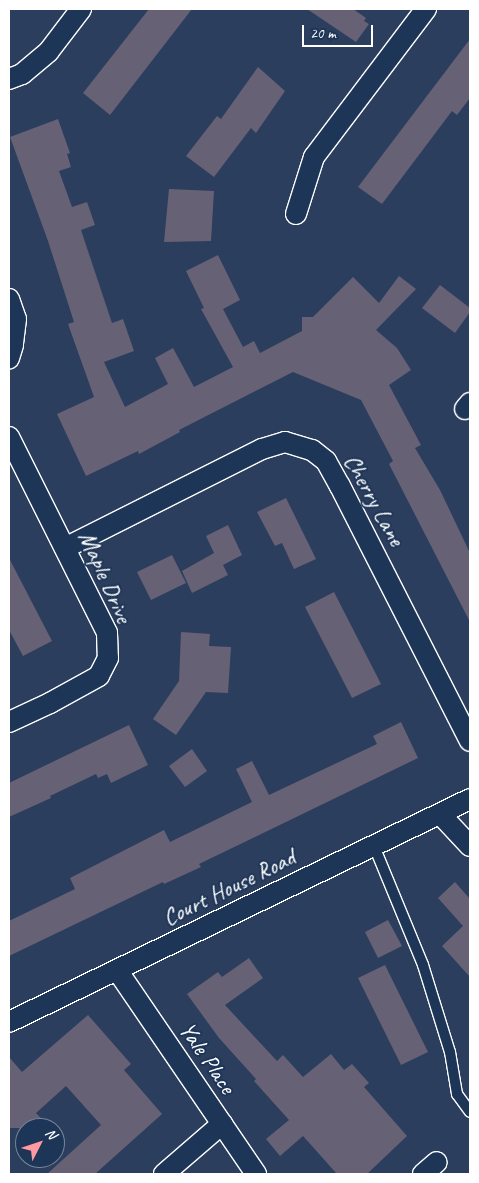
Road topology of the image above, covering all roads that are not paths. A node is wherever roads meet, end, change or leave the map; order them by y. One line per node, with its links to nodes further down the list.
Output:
1 (81, 9): 3 (street)
2 (426, 9): 4 (street)
3 (9, 79)
4 (296, 214)
5 (9, 299): 6 (street)
6 (9, 358)
7 (9, 437): 8 (street, Maple Drive)
8 (65, 548): 9 (street, Maple Drive); 10 (street, Cherry Lane)
9 (9, 722)
10 (470, 741)
11 (470, 799): 12 (street, Court House Road)
12 (440, 814): 13 (street, Court House Road); 14 (street)
13 (374, 846): 15 (street, Court House Road); 17 (lane)
14 (470, 846)
15 (117, 970): 16 (street, Court House Road); 18 (street, Yale Place)
16 (9, 1022)
17 (470, 1112)
18 (222, 1124): 19 (street); 20 (street, Yale Place)
19 (164, 1174)
20 (256, 1174)

